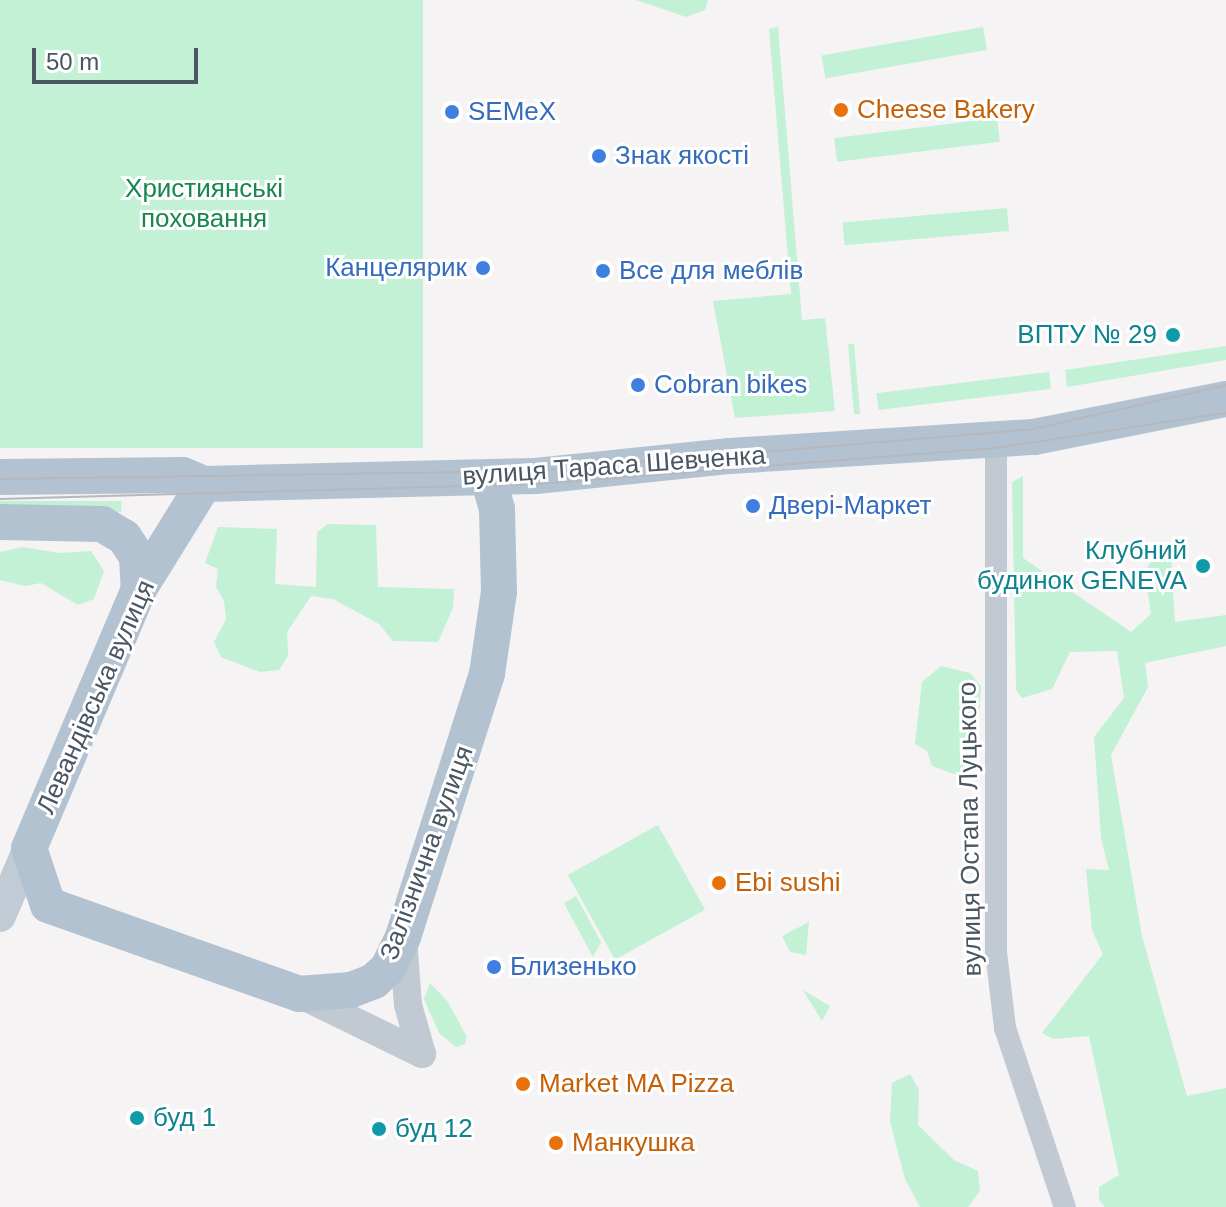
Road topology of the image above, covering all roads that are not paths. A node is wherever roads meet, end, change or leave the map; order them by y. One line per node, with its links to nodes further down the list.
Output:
1 (1226, 399): 2 (main road, вулиця Тараса Шевченка)
2 (996, 440): 4 (main road, вулиця Тараса Шевченка); 14 (street, вулиця Остапа Луцького)
3 (0, 477): 5 (main road, вулиця Тараса Шевченка)
4 (488, 477): 5 (main road, вулиця Тараса Шевченка); 12 (main road, Залізнична вулиця)
5 (204, 484): 7 (main road, Левандівська вулиця)
6 (0, 522): 7 (main road)
7 (139, 589): 8 (main road, Левандівська вулиця)
8 (29, 848): 9 (main road); 10 (main road, Левандівська вулиця)
9 (48, 905): 11 (main road); 13 (main road, Залізнична вулиця)
10 (0, 916)
11 (0, 931)
12 (403, 937): 13 (main road, Залізнична вулиця); 13 (street)
13 (299, 994)
14 (1065, 1207)

